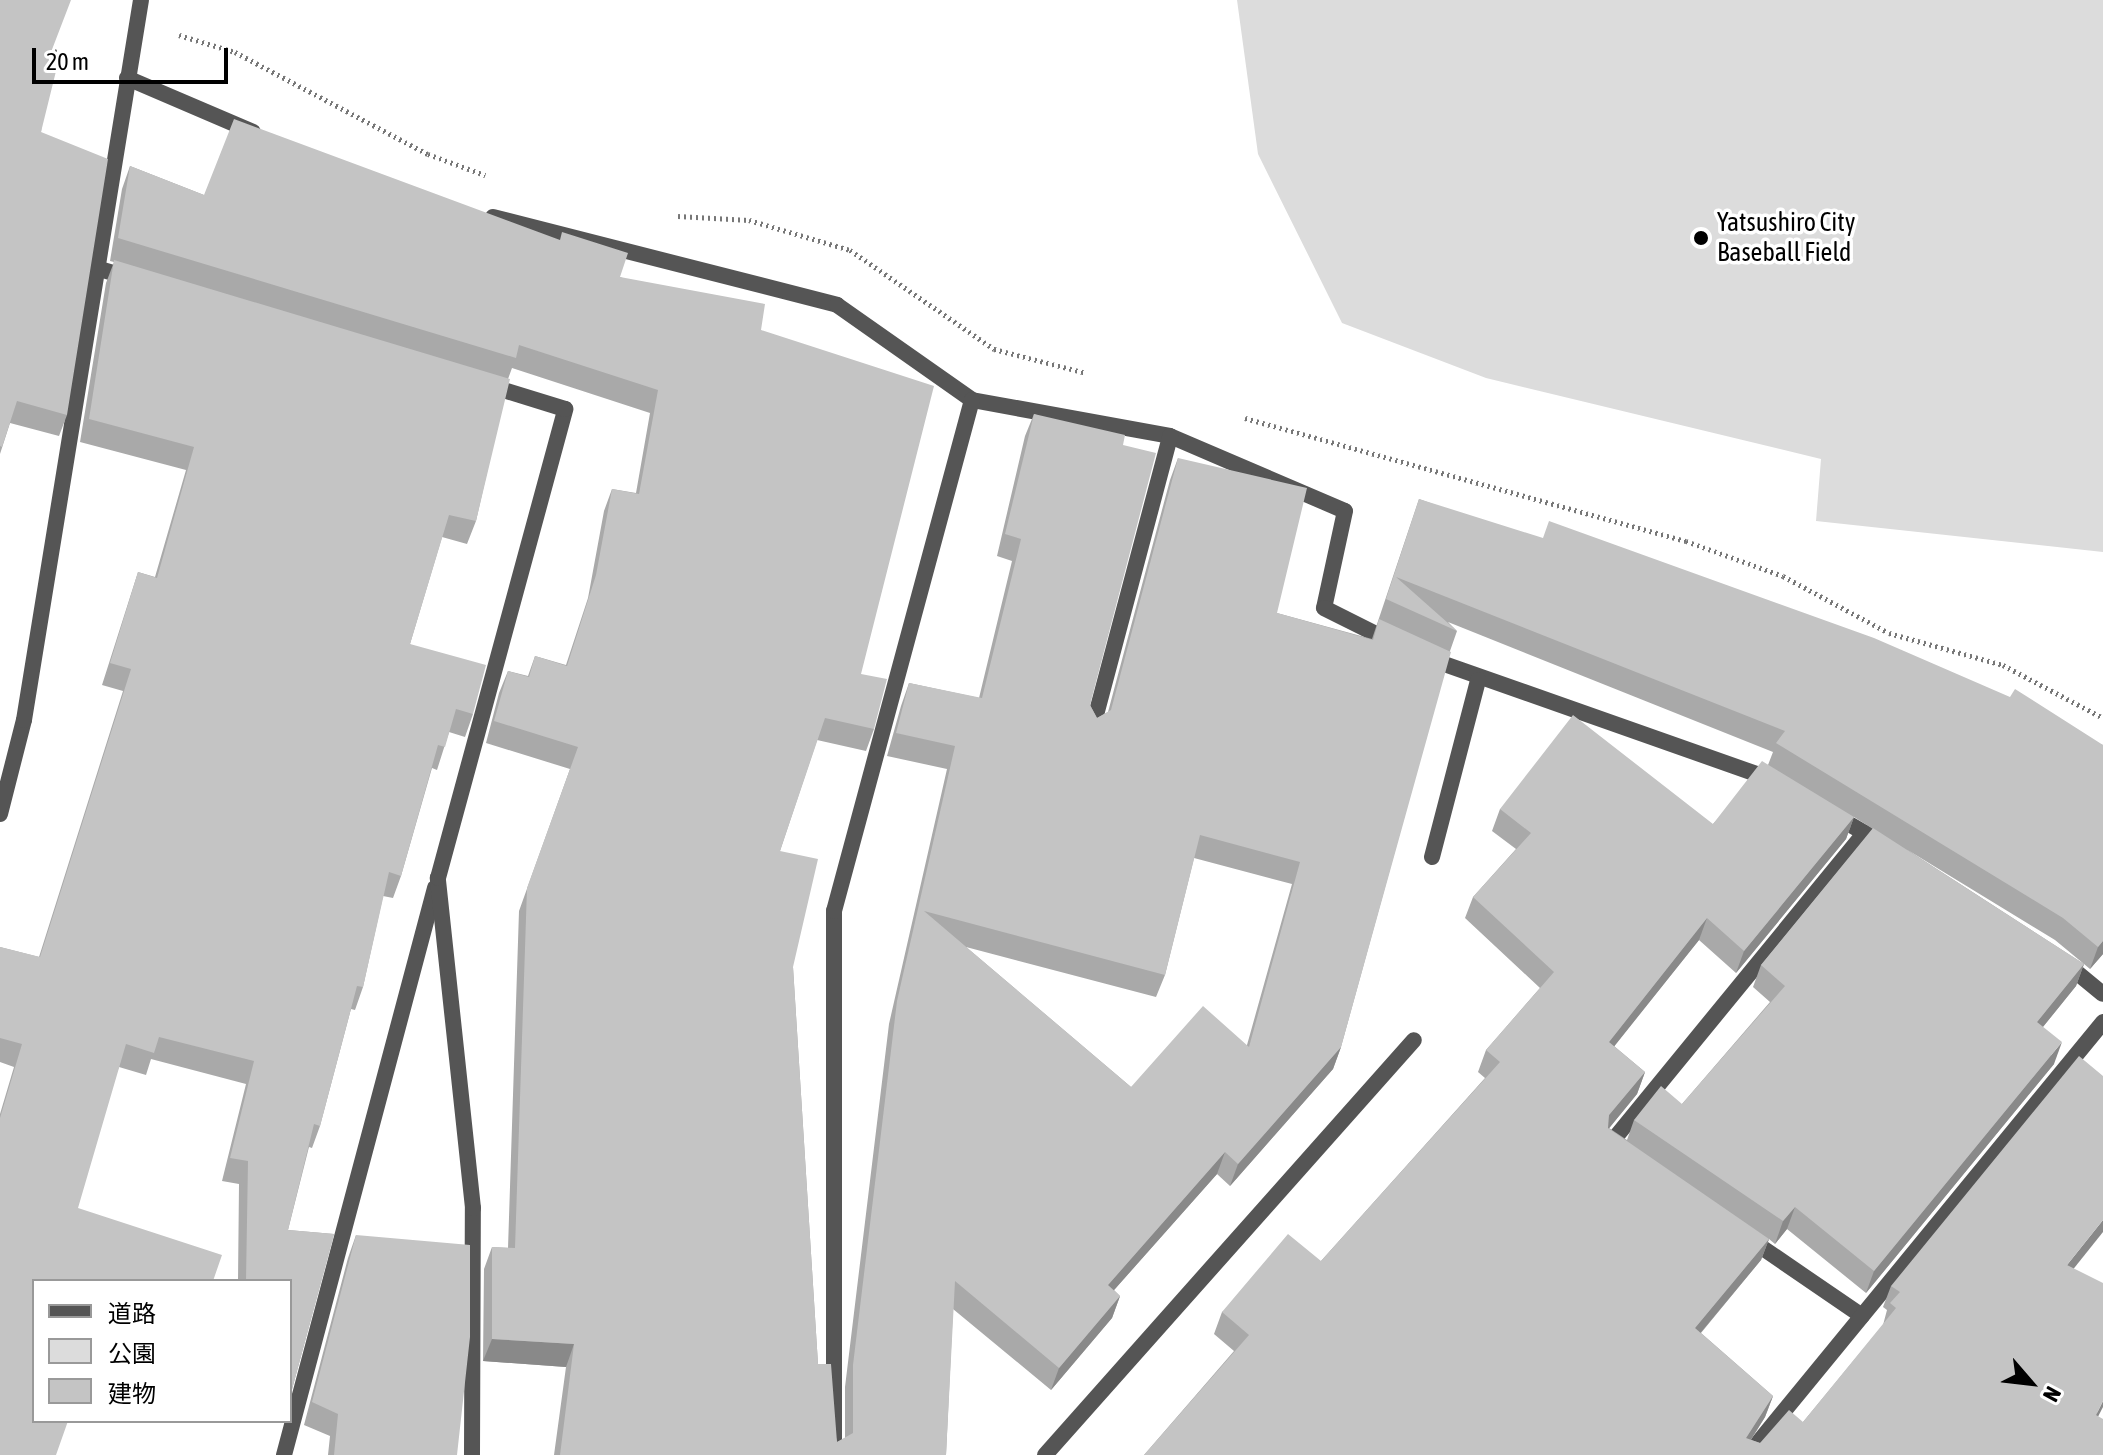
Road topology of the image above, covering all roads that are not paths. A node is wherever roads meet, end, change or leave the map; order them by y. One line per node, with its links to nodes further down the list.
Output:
1 (141, 0): 2 (street)
2 (127, 78): 3 (street); 5 (street)
3 (273, 141)
4 (467, 211): 8 (street)
5 (96, 268): 6 (street); 12 (street)
6 (142, 281)
7 (474, 381): 19 (street)
8 (972, 400): 9 (street); 29 (street)
9 (1170, 436): 10 (street); 11 (street)
10 (1478, 680): 13 (street); 18 (street)
11 (1092, 730)
12 (7, 762): 15 (street)
13 (1790, 790)
14 (1815, 805): 16 (street)
15 (0, 814)
16 (1865, 833): 17 (street); 24 (street)
17 (1896, 851)
18 (1432, 857)
19 (438, 878): 27 (street); 28 (street)
20 (2049, 949): 21 (street)
21 (2103, 994)
22 (2103, 1022): 26 (street)
23 (1414, 1040): 30 (street)
24 (1635, 1161)
25 (1736, 1230): 26 (street)
26 (1862, 1316): 31 (street)
27 (284, 1455)
28 (472, 1455)
29 (834, 1455)
30 (1045, 1455)
31 (1748, 1455)

